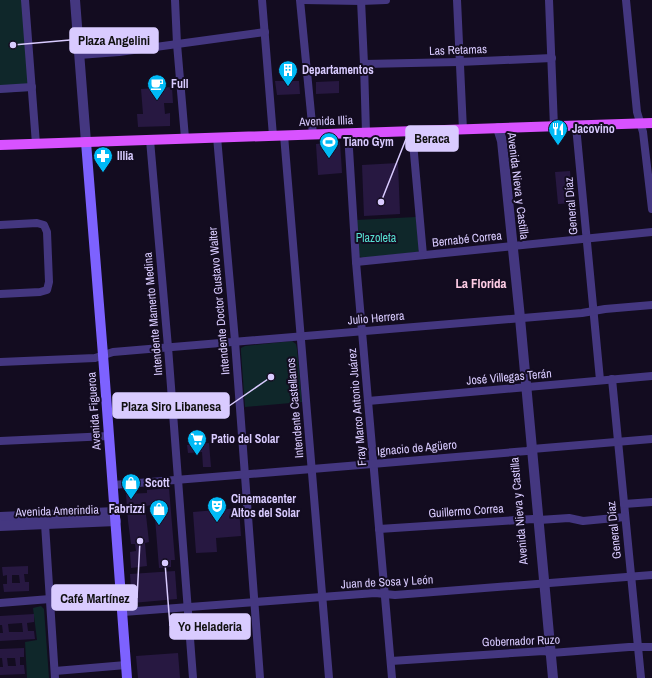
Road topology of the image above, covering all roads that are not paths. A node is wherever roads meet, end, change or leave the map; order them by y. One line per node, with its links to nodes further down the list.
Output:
1 (25, 0): 17 (street)
2 (75, 0): 13 (street)
3 (174, 0): 12 (street)
4 (262, 0): 11 (street)
5 (302, 0): 10 (street); 28 (street)
6 (386, 0): 10 (street)
7 (457, 0): 15 (street)
8 (549, 0): 14 (street)
9 (626, 0): 19 (street)
10 (361, 1): 16 (street)
11 (265, 32): 12 (street); 30 (street)
12 (177, 44): 13 (street); 32 (street)
13 (79, 55): 34 (street)
14 (552, 58): 15 (street, Las Retamas); 22 (street)
15 (459, 62): 16 (street, Las Retamas); 24 (street)
16 (364, 64): 27 (street)
17 (32, 87): 18 (street); 35 (street)
18 (0, 89)
19 (641, 123): 20 (main road, Avenida Illia); 21 (main road, Avenida Illia); 37 (street)
20 (652, 123)
21 (576, 126): 22 (main road, Avenida Illia); 40 (street, General Díaz)
22 (554, 127): 23 (main road, Avenida Illia)
23 (498, 128): 24 (main road, Avenida Illia); 41 (street, Avenida Nieva y Castilla)
24 (463, 130): 25 (main road, Avenida Illia)
25 (412, 131): 27 (main road, Avenida Illia); 42 (street)
26 (348, 133): 27 (main road, Avenida Illia); 28 (main road, Avenida Illia); 43 (street, Fray Marco Antonio Juárez)
27 (366, 133)
28 (312, 134): 29 (main road, Avenida Illia)
29 (284, 135): 30 (main road, Avenida Illia); 49 (street, Intendente Castellanos)
30 (273, 136): 31 (main road, Avenida Illia)
31 (217, 137): 32 (main road, Avenida Illia); 50 (street, Intendente Doctor Gustavo Walter)
32 (185, 138): 33 (main road, Avenida Illia)
33 (150, 140): 34 (main road, Avenida Illia); 51 (street, Intendente Mamerto Medina)
34 (86, 142): 35 (main road, Avenida Illia); 52 (main road, Avenida Figueroa)
35 (36, 144): 36 (main road, Avenida Illia)
36 (0, 145)
37 (652, 209)
38 (0, 225): 44 (street)
39 (652, 232): 40 (street, Bernabé Correa)
40 (587, 239): 41 (street, Bernabé Correa); 46 (street, General Díaz)
41 (509, 247): 42 (street, Bernabé Correa); 47 (street, Avenida Nieva y Castilla)
42 (423, 256): 43 (street, Bernabé Correa)
43 (356, 262): 48 (street, Fray Marco Antonio Juárez)
44 (0, 294)
45 (652, 304): 46 (street, Julio Herrera)
46 (593, 311): 47 (street, Julio Herrera); 56 (street, General Díaz)
47 (516, 318): 48 (street, Julio Herrera); 57 (street, Avenida Nieva y Castilla)
48 (362, 331): 49 (street, Julio Herrera); 58 (street, Fray Marco Antonio Juárez)
49 (301, 336): 50 (street, Julio Herrera); 65 (street, Intendente Castellanos)
50 (235, 341): 51 (street, Julio Herrera); 66 (street, Intendente Doctor Gustavo Walter)
51 (168, 347): 52 (street, Julio Herrera); 67 (street, Intendente Mamerto Medina)
52 (103, 355): 53 (street, Julio Herrera); 59 (main road, Avenida Figueroa)
53 (0, 362)
54 (652, 376): 55 (street, José Villegas Terán)
55 (612, 379): 56 (street, José Villegas Terán); 62 (street, General Díaz)
56 (600, 380): 57 (street, José Villegas Terán)
57 (523, 388): 58 (street, José Villegas Terán); 63 (street, Avenida Nieva y Castilla)
58 (368, 401): 64 (street, Fray Marco Antonio Juárez)
59 (109, 436): 61 (street); 68 (main road, Avenida Figueroa)
60 (652, 439): 62 (street, Ignacio de Agüero)
61 (0, 441)
62 (617, 442): 63 (street, Ignacio de Agüero); 70 (street, General Díaz)
63 (529, 450): 64 (street, Ignacio de Agüero); 74 (street, Avenida Nieva y Castilla)
64 (374, 464): 65 (street, Ignacio de Agüero); 77 (street, Fray Marco Antonio Juárez)
65 (312, 469): 66 (street, Ignacio de Agüero); 82 (street, Intendente Castellanos)
66 (245, 475): 67 (street, Ignacio de Agüero); 84 (street, Intendente Doctor Gustavo Walter)
67 (178, 480): 68 (street, Ignacio de Agüero); 86 (street, Intendente Mamerto Medina)
68 (113, 485): 72 (main road, Avenida Figueroa)
69 (652, 502): 70 (street)
70 (624, 504): 73 (street, General Díaz)
71 (0, 517): 72 (street)
72 (115, 517): 75 (street, Avenida Amerindia); 87 (main road, Avenida Figueroa)
73 (625, 517): 74 (street, Guillermo Correa); 79 (street, General Díaz)
74 (536, 520): 77 (street, Guillermo Correa); 80 (street, Avenida Nieva y Castilla)
75 (45, 524): 76 (street, Avenida Amerindia); 83 (street)
76 (0, 526)
77 (379, 529): 81 (street, Fray Marco Antonio Juárez)
78 (652, 575): 79 (street, Juan de Sosa y León)
79 (631, 576): 80 (street, Juan de Sosa y León); 88 (street, General Díaz)
80 (542, 584): 81 (street, Juan de Sosa y León); 90 (street, Avenida Nieva y Castilla)
81 (385, 594): 82 (street, Juan de Sosa y León); 91 (street, Fray Marco Antonio Juárez)
82 (322, 597): 84 (street, Juan de Sosa y León); 97 (street, Intendente Castellanos)
83 (50, 599): 85 (street); 93 (street)
84 (254, 602): 86 (street, Juan de Sosa y León); 96 (street, Intendente Doctor Gustavo Walter)
85 (0, 603)
86 (188, 607): 87 (street, Juan de Sosa y León); 95 (street, Intendente Mamerto Medina)
87 (122, 612): 92 (main road, Avenida Figueroa)
88 (638, 647): 89 (street, Gobernador Ruzo); 90 (street, Gobernador Ruzo); 101 (street, General Díaz)
89 (652, 647)
90 (547, 652): 91 (street, Gobernador Ruzo); 99 (street, Avenida Nieva y Castilla); 100 (street, Avenida Nieva y Castilla)
91 (391, 661): 98 (street, Fray Marco Antonio Juárez)
92 (126, 665): 93 (street); 94 (main road, Avenida Figueroa)
93 (55, 675)
94 (127, 678)
95 (193, 678)
96 (260, 678)
97 (329, 678)
98 (392, 678)
99 (546, 678)
100 (553, 678)
101 (641, 678)

